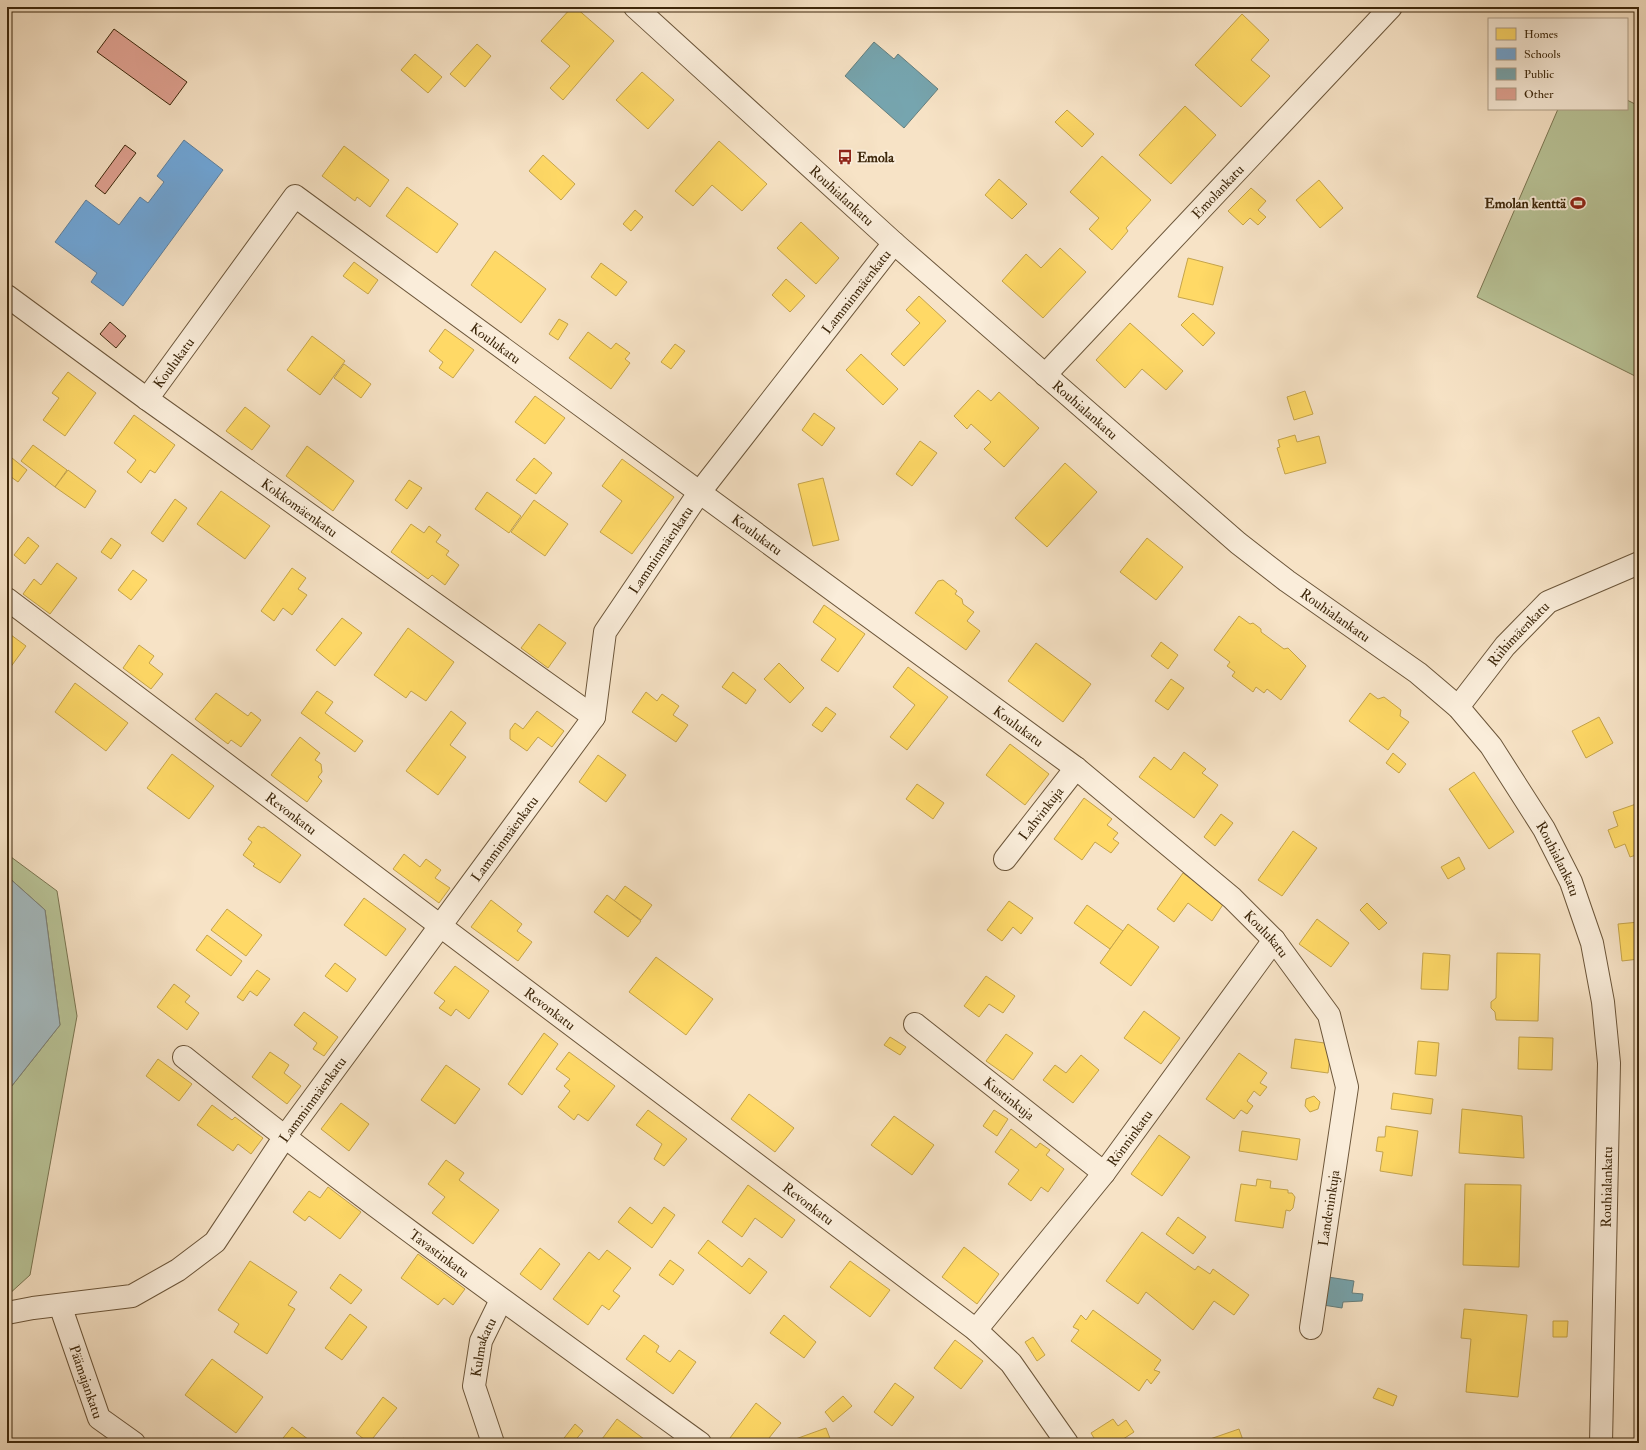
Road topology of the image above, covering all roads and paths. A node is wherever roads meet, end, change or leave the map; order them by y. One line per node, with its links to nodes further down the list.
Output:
1 (635, 7): 3 (street, Rouhialankatu)
2 (1391, 7): 5 (street, Emolankatu)
3 (894, 242): 5 (street, Rouhialankatu); 7 (street, Lamminmäenkatu)
4 (7, 296): 6 (street, Kokkomäenkatu)
5 (1045, 375): 10 (street, Rouhialankatu)
6 (147, 399): 7 (street, Koulukatu); 11 (street, Kokkomäenkatu)
7 (699, 492): 11 (street, Lamminmäenkatu); 12 (street, Koulukatu)
8 (1639, 563): 10 (street, Riihimäenkatu)
9 (7, 599): 14 (street, Revonkatu)
10 (1458, 707): 30 (street, Rouhialankatu)
11 (594, 717): 14 (street, Lamminmäenkatu)
12 (1076, 768): 13 (street, Lahvinkuja); 15 (street, Koulukatu)
13 (1005, 859)
14 (441, 926): 19 (street, Lamminmäenkatu); 25 (street, Revonkatu)
15 (1274, 940): 18 (street, Koulukatu); 20 (street, Rönninkatu)
16 (915, 1024): 20 (street, Kustinkuja)
17 (184, 1057): 19 (street, Tavastinkatu)
18 (1347, 1087): 24 (street, Landeninkuja)
19 (284, 1138): 21 (street, Tavastinkatu); 22 (street, Lamminmäenkatu)
20 (1104, 1173): 25 (street, Rönninkatu)
21 (501, 1300): 27 (street, Kulmakatu); 28 (street, Tavastinkatu)
22 (60, 1305): 23 (street, Lamminmäenkatu); 26 (street, Päämajankatu)
23 (7, 1313)
24 (1311, 1328)
25 (976, 1330): 29 (street, Revonkatu)
26 (134, 1443)
27 (493, 1443)
28 (700, 1443)
29 (1067, 1443)
30 (1601, 1443)

